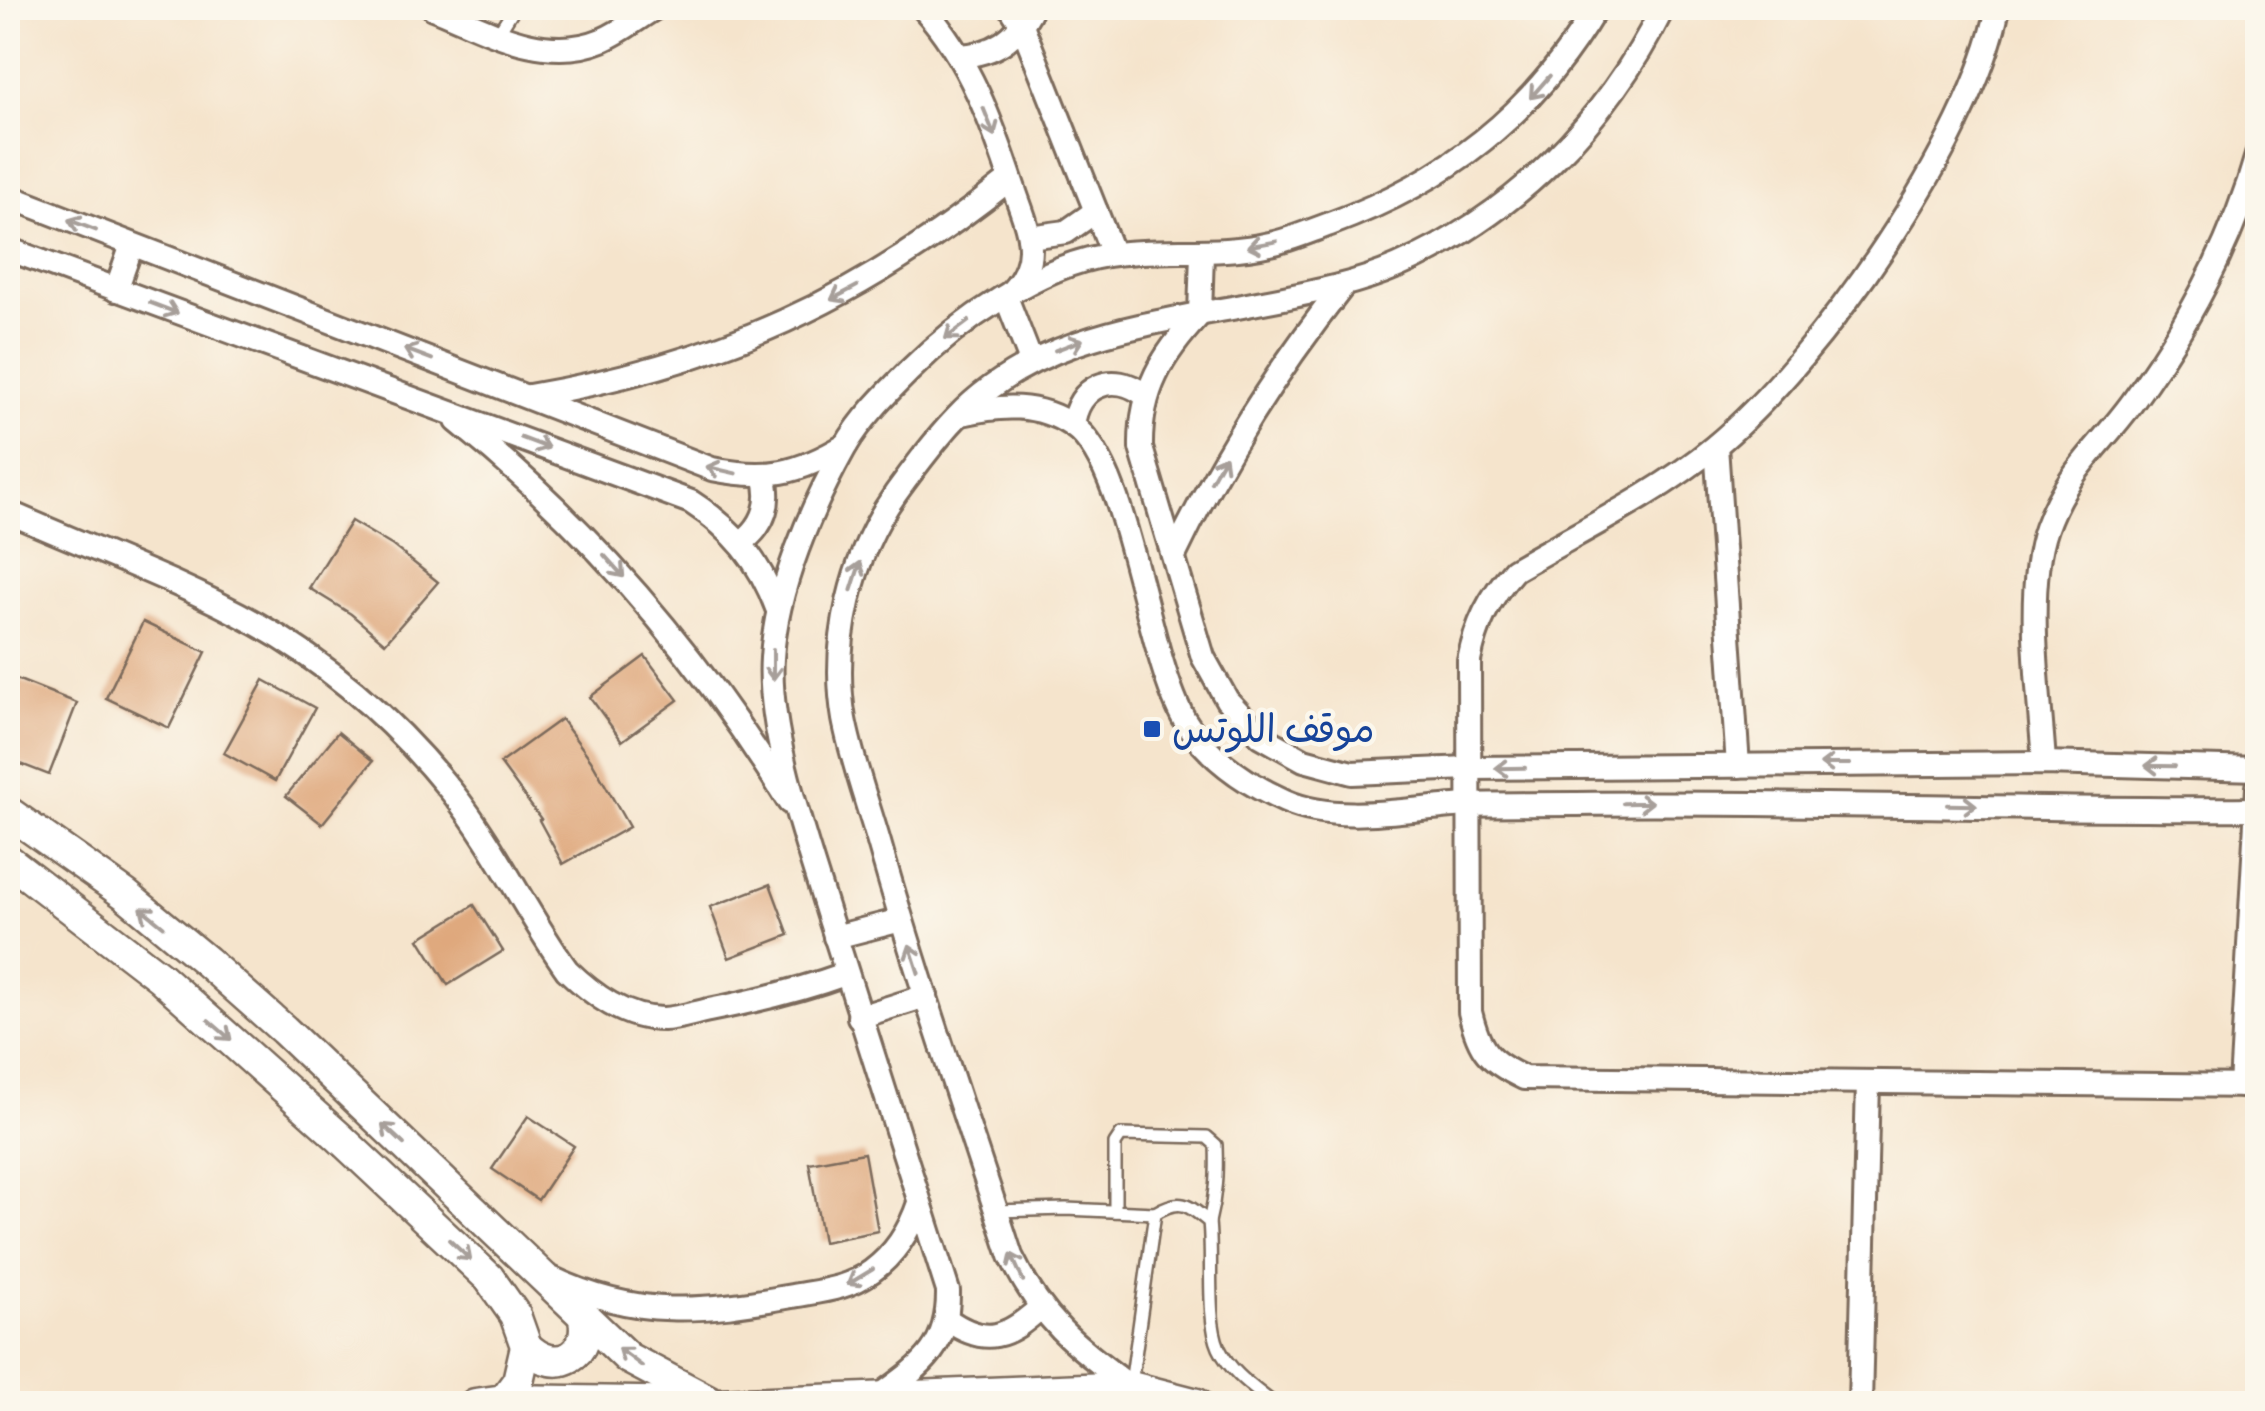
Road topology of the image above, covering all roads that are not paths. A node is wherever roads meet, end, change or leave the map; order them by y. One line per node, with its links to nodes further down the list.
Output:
1 (433, 8): 9 (street)
2 (514, 8): 9 (lane)
3 (655, 8): 9 (street)
4 (924, 8): 10 (street)
5 (1596, 8): 18 (street, one-way to 18)
6 (1663, 8): 20 (street)
7 (1998, 8): 31 (street)
8 (1022, 13): 10 (street); 14 (street)
9 (498, 34)
10 (959, 56): 12 (street, one-way to 12)
11 (2258, 152): 37 (street)
12 (1010, 178): 15 (street); 26 (street, one-way to 26)
13 (8, 196): 16 (street, one-way to 13)
14 (1096, 211): 15 (street); 19 (street)
15 (1029, 236): 22 (street)
16 (132, 245): 21 (street); 26 (street, one-way to 16)
17 (8, 249): 21 (street)
18 (1202, 253): 19 (street); 23 (street)
19 (1113, 254): 22 (street)
20 (1343, 286): 23 (street); 35 (street, one-way to 20)
21 (116, 290): 27 (street, one-way to 27)
22 (1006, 297): 24 (street); 30 (street, one-way to 30)
23 (1200, 314): 24 (street, one-way to 23); 25 (street)
24 (1031, 361): 28 (street)
25 (1145, 395): 29 (street); 35 (street)
26 (529, 396): 32 (street, one-way to 26)
27 (438, 407): 34 (street, one-way to 34); 46 (street, one-way to 46)
28 (958, 415): 29 (street); 48 (street, one-way to 28)
29 (1074, 426): 44 (street)
30 (846, 445): 32 (street); 36 (street)
31 (1716, 446): 38 (street); 39 (street)
32 (764, 475): 34 (street)
33 (8, 512): 50 (street)
34 (742, 542): 36 (street)
35 (1174, 556): 39 (street)
36 (777, 608): 46 (street, one-way to 46)
37 (2044, 764): 38 (street, one-way to 38); 40 (street, one-way to 37)
38 (1738, 765): 39 (street, one-way to 39); 41 (street); 42 (street)
39 (1468, 768): 44 (street)
40 (2258, 769)
41 (1720, 802): 42 (street); 44 (street, one-way to 41)
42 (1756, 802): 43 (street, one-way to 43)
43 (2257, 802): 54 (street)
44 (1470, 805): 53 (street)
45 (8, 812): 60 (street, one-way to 45)
46 (798, 818): 49 (street)
47 (8, 860): 64 (street, one-way to 64)
48 (901, 920): 49 (street); 51 (street, one-way to 48)
49 (835, 937): 50 (street)
50 (845, 974): 52 (street)
51 (926, 996): 52 (street); 56 (street)
52 (859, 1017): 55 (street)
53 (1868, 1082): 54 (street); 71 (street)
54 (2249, 1086)
55 (919, 1203): 60 (street, one-way to 60); 63 (street)
56 (996, 1211): 57 (lane); 61 (street, one-way to 56)
57 (1115, 1211): 58 (lane); 59 (lane)
58 (1155, 1213): 59 (lane); 65 (lane)
59 (1208, 1222): 70 (lane)
60 (539, 1272): 62 (street)
61 (1040, 1308): 63 (street); 65 (street)
62 (582, 1314): 64 (street); 68 (street, one-way to 62)
63 (948, 1320): 66 (street)
64 (526, 1346): 67 (street)
65 (1130, 1386): 66 (street); 69 (street)
66 (874, 1400): 68 (street)
67 (490, 1402): 68 (street)
68 (714, 1404)
69 (1198, 1404)
70 (1274, 1404)
71 (1860, 1404)

